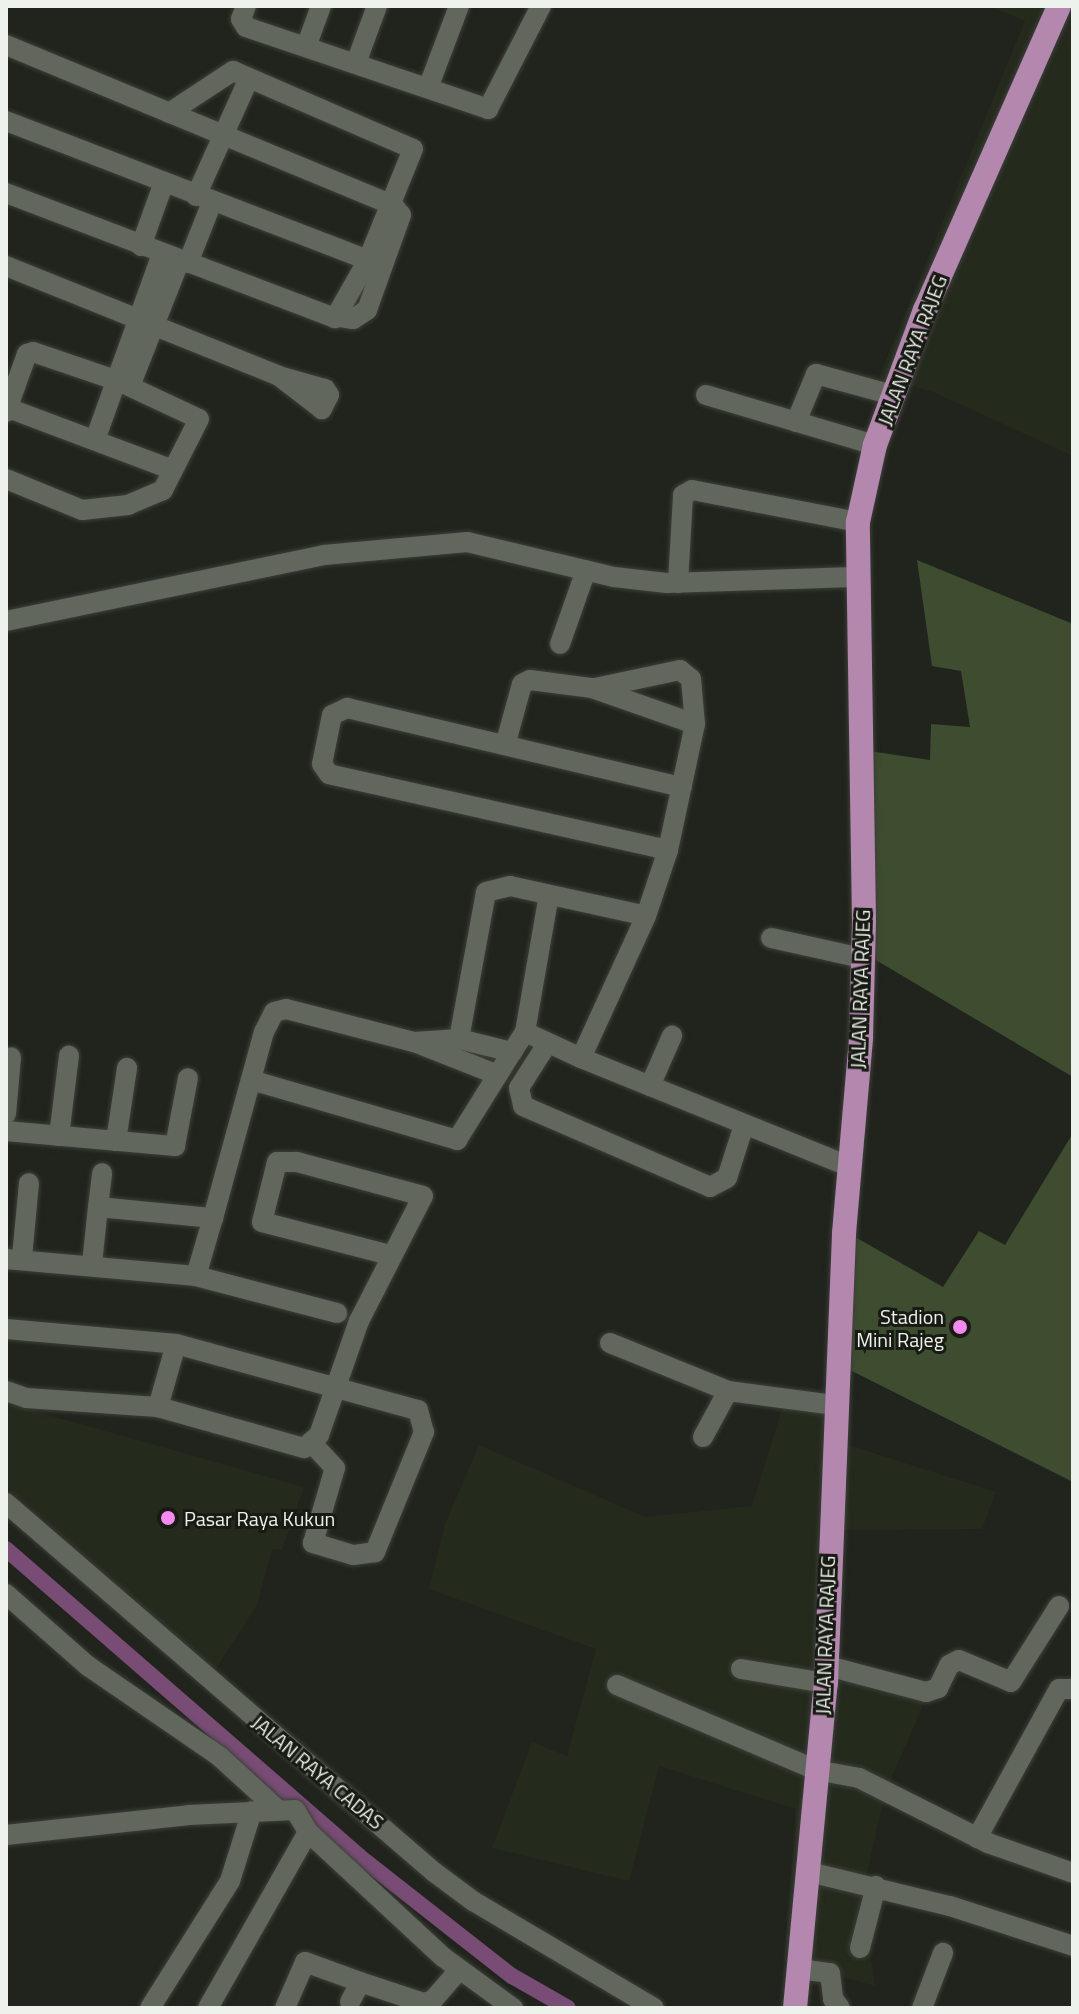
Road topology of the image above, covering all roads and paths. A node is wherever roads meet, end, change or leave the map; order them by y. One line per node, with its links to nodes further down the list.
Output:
1 (246, 6): 8 (street)
2 (321, 6): 8 (street)
3 (377, 6): 9 (street)
4 (459, 6): 11 (street)
5 (541, 6): 11 (street)
6 (1059, 6): 28 (main road, JALAN RAYA RAJEG)
7 (6, 45): 12 (street)
8 (306, 47): 9 (street)
9 (356, 63): 11 (street)
10 (249, 78): 12 (street); 14 (street); 18 (street)
11 (428, 88)
12 (169, 113): 14 (street)
13 (6, 121): 15 (street)
14 (224, 137): 17 (street); 18 (street)
15 (164, 182): 17 (street); 19 (street)
16 (6, 193): 19 (street)
17 (204, 199): 20 (street); 21 (street)
18 (388, 202): 21 (street); 23 (street)
19 (141, 246): 20 (street)
20 (177, 259): 23 (street); 24 (street)
21 (368, 260): 23 (street)
22 (6, 266): 24 (street)
23 (340, 317)
24 (149, 320): 25 (street); 26 (street)
25 (279, 376)
26 (124, 384): 29 (street); 31 (street); 33 (street)
27 (706, 395): 30 (street)
28 (893, 395): 30 (street); 32 (main road, JALAN RAYA RAJEG)
29 (7, 410): 31 (street)
30 (796, 422): 32 (street)
31 (95, 440): 33 (street)
32 (875, 445): 35 (main road, JALAN RAYA RAJEG)
33 (173, 470): 34 (street)
34 (6, 479)
35 (858, 522): 37 (main road, JALAN RAYA RAJEG); 38 (street)
36 (586, 570): 38 (street); 39 (street); 40 (street)
37 (856, 577): 38 (street); 49 (main road, JALAN RAYA RAJEG)
38 (678, 583)
39 (6, 621)
40 (560, 644)
41 (592, 688): 42 (street); 42 (street); 43 (street)
42 (695, 724): 44 (street)
43 (506, 742): 44 (street); 45 (street)
44 (682, 787): 45 (street)
45 (668, 850): 47 (street)
46 (549, 895): 47 (street); 50 (street); 52 (street)
47 (646, 916): 58 (street)
48 (771, 938): 49 (street)
49 (861, 958): 69 (main road, JALAN RAYA RAJEG)
50 (525, 1032): 54 (street); 55 (street)
51 (672, 1036): 63 (street)
52 (459, 1039): 53 (street); 55 (street)
53 (414, 1042): 60 (street); 62 (street)
54 (547, 1044): 58 (street); 65 (street)
55 (512, 1052): 60 (street)
56 (69, 1056): 67 (street)
57 (11, 1057): 64 (street)
58 (581, 1058): 63 (street)
59 (127, 1068): 68 (street)
60 (498, 1075): 62 (street)
61 (188, 1078): 68 (street)
62 (251, 1080): 73 (street)
63 (650, 1086): 65 (street)
64 (6, 1114)
65 (743, 1128): 69 (street)
66 (6, 1131): 67 (street)
67 (59, 1136): 68 (street)
68 (116, 1141)
69 (848, 1166): 85 (main road, JALAN RAYA RAJEG)
70 (102, 1173): 72 (street)
71 (29, 1183): 75 (street)
72 (98, 1207): 73 (street); 76 (street)
73 (213, 1218): 77 (street)
74 (390, 1255): 74 (street); 82 (street)
75 (14, 1258): 76 (street)
76 (92, 1264): 77 (street)
77 (196, 1276): 78 (street)
78 (337, 1313)
79 (6, 1329): 81 (street)
80 (610, 1343): 84 (street)
81 (176, 1344): 82 (street); 86 (street)
82 (337, 1388): 88 (street); 88 (street)
83 (6, 1391): 86 (street)
84 (728, 1391): 85 (street); 87 (street)
85 (835, 1405): 93 (main road, JALAN RAYA RAJEG)
86 (158, 1407): 88 (street)
87 (703, 1437)
88 (313, 1444)
89 (6, 1503): 117 (street, JALAN RAYA CADAS)
90 (6, 1594): 97 (street)
91 (1059, 1606): 93 (street)
92 (741, 1669): 93 (street)
93 (825, 1674): 96 (main road, JALAN RAYA RAJEG)
94 (617, 1685): 96 (street)
95 (1073, 1689): 101 (street)
96 (816, 1770): 101 (street); 102 (main road, JALAN RAYA RAJEG)
97 (284, 1809): 98 (street); 99 (street)
98 (252, 1811): 100 (street); 113 (street)
99 (308, 1832): 109 (street); 114 (street)
100 (6, 1835)
101 (977, 1838): 103 (street)
102 (809, 1872): 104 (street); 108 (main road, JALAN RAYA RAJEG)
103 (1073, 1873)
104 (876, 1886): 105 (street); 106 (street)
105 (1073, 1946)
106 (860, 1948)
107 (943, 1953): 120 (street)
108 (800, 1969): 118 (main road, JALAN RAYA RAJEG); 119 (street)
109 (459, 1970): 112 (street); 116 (street)
110 (360, 1982): 111 (street); 112 (street); 115 (street)
111 (350, 2002)
112 (410, 2005)
113 (150, 2008)
114 (208, 2008)
115 (285, 2008)
116 (513, 2008)
117 (654, 2008)
118 (795, 2008)
119 (840, 2008)
120 (922, 2008)

